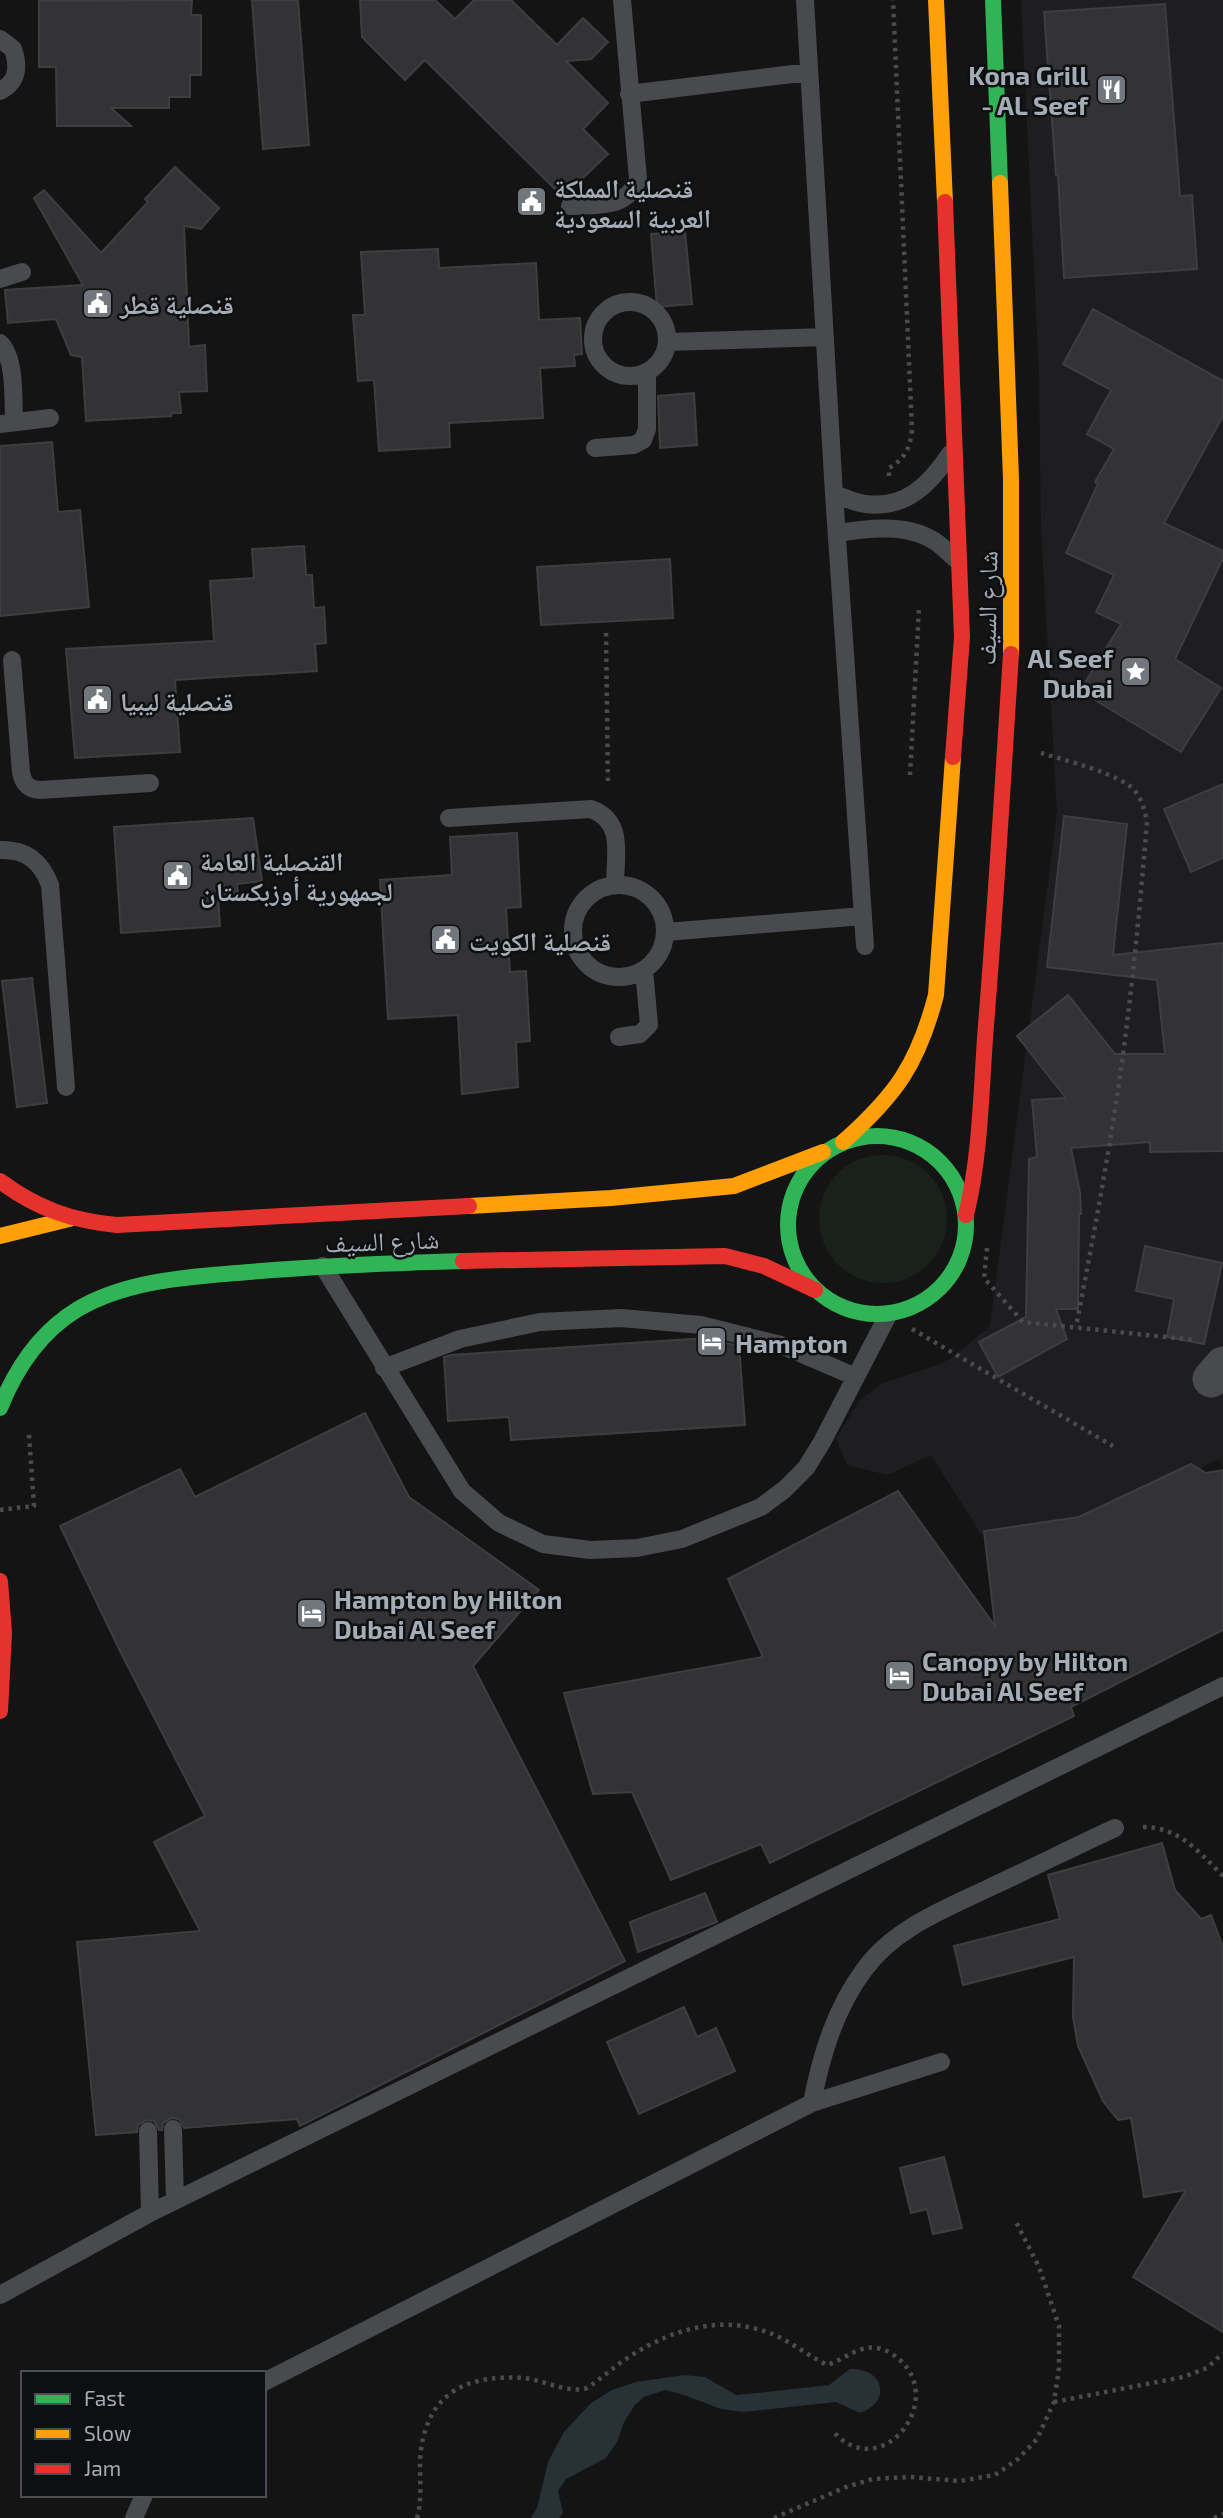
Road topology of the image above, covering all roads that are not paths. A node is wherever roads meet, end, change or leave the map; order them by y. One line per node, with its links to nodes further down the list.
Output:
1 (622, 0): 8 (lane)
2 (805, 0): 6 (lane)
3 (936, 0): 18 (street, شارع السيف)
4 (993, 0): 38 (street, شارع السيف)
5 (0, 39): 7 (lane)
6 (809, 72): 8 (lane); 12 (lane)
7 (0, 91)
8 (629, 94): 9 (lane)
9 (570, 206)
10 (22, 272): 11 (lane)
11 (0, 279)
12 (825, 337): 13 (lane); 20 (lane)
13 (668, 342): 15 (lane); 15 (lane)
14 (0, 343): 17 (lane)
15 (646, 373): 19 (lane)
16 (50, 418): 17 (lane)
17 (7, 423)
18 (956, 445): 20 (lane); 22 (street, شارع السيف)
19 (595, 448)
20 (834, 494): 21 (lane)
21 (837, 533): 22 (lane); 29 (lane)
22 (960, 563): 35 (street, شارع السيف)
23 (12, 660): 24 (lane)
24 (8, 719): 25 (lane)
25 (150, 783)
26 (449, 818): 28 (lane)
27 (0, 850): 34 (lane)
28 (615, 884): 30 (lane); 32 (lane)
29 (863, 916): 30 (lane); 31 (lane)
30 (666, 932): 32 (lane)
31 (865, 946)
32 (644, 970): 33 (lane)
33 (619, 1037)
34 (66, 1087)
35 (843, 1142): 36 (street, شارع السيف); 38 (street, شارع السيف)
36 (824, 1152): 39 (street, شارع السيف); 42 (street, شارع السيف)
37 (0, 1181): 39 (street, شارع السيف)
38 (966, 1215): 43 (street, شارع السيف)
39 (69, 1219): 40 (street)
40 (0, 1236)
41 (323, 1266): 42 (street, شارع السيف); 44 (lane); 46 (street, شارع السيف)
42 (814, 1290): 43 (street, شارع السيف)
43 (888, 1314): 45 (lane)
44 (384, 1368): 45 (lane); 45 (lane)
45 (856, 1377)
46 (0, 1408)
47 (0, 1581): 49 (street)
48 (1223, 1686): 55 (lane)
49 (0, 1711)
50 (1115, 1828): 52 (lane)
51 (941, 2062): 52 (lane)
52 (812, 2103): 58 (lane)
53 (173, 2129): 55 (lane)
54 (148, 2131): 56 (lane)
55 (175, 2200): 56 (lane)
56 (150, 2213): 57 (lane)
57 (0, 2295)
58 (266, 2381)
59 (143, 2497): 60 (lane)
60 (134, 2518)

